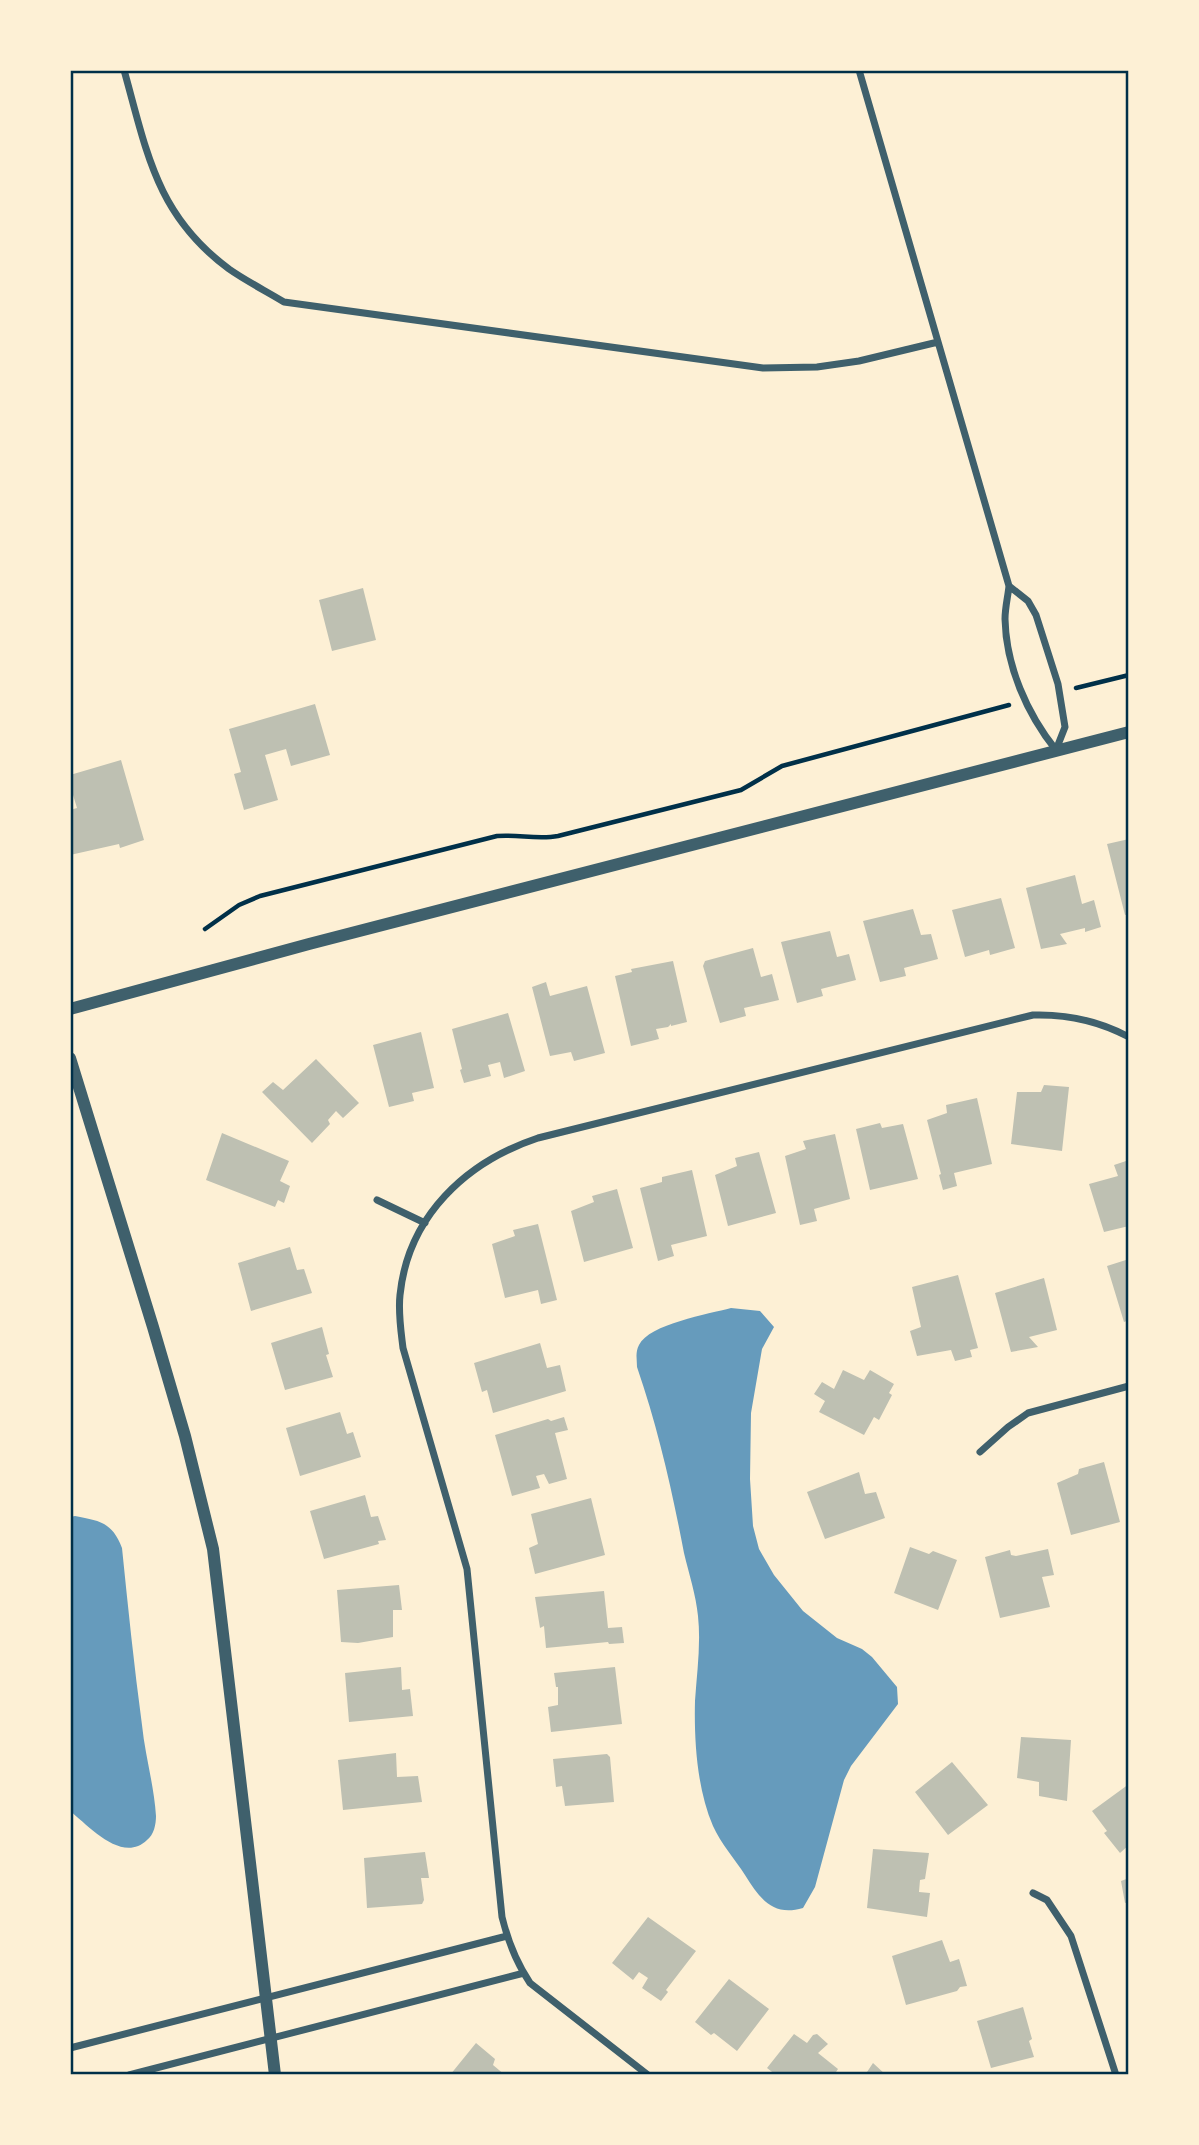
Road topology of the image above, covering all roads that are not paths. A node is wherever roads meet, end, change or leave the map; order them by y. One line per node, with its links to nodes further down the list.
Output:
1 (124, 70): 3 (street)
2 (859, 70): 3 (street)
3 (938, 342): 4 (street)
4 (1009, 586): 6 (street); 6 (street)
5 (1129, 732): 6 (street)
6 (1056, 750): 7 (street)
7 (70, 1009)
8 (1129, 1037): 11 (street)
9 (70, 1058): 17 (street)
10 (377, 1199): 11 (street)
11 (425, 1223): 15 (street)
12 (1129, 1385): 13 (street)
13 (980, 1452)
14 (1033, 1893): 23 (street)
15 (507, 1936): 16 (street); 17 (street)
16 (524, 1973): 18 (street); 22 (street)
17 (265, 1997): 18 (street); 19 (street)
18 (270, 2039): 20 (street); 21 (street)
19 (70, 2048)
20 (129, 2075)
21 (275, 2075)
22 (648, 2075)
23 (1116, 2075)

